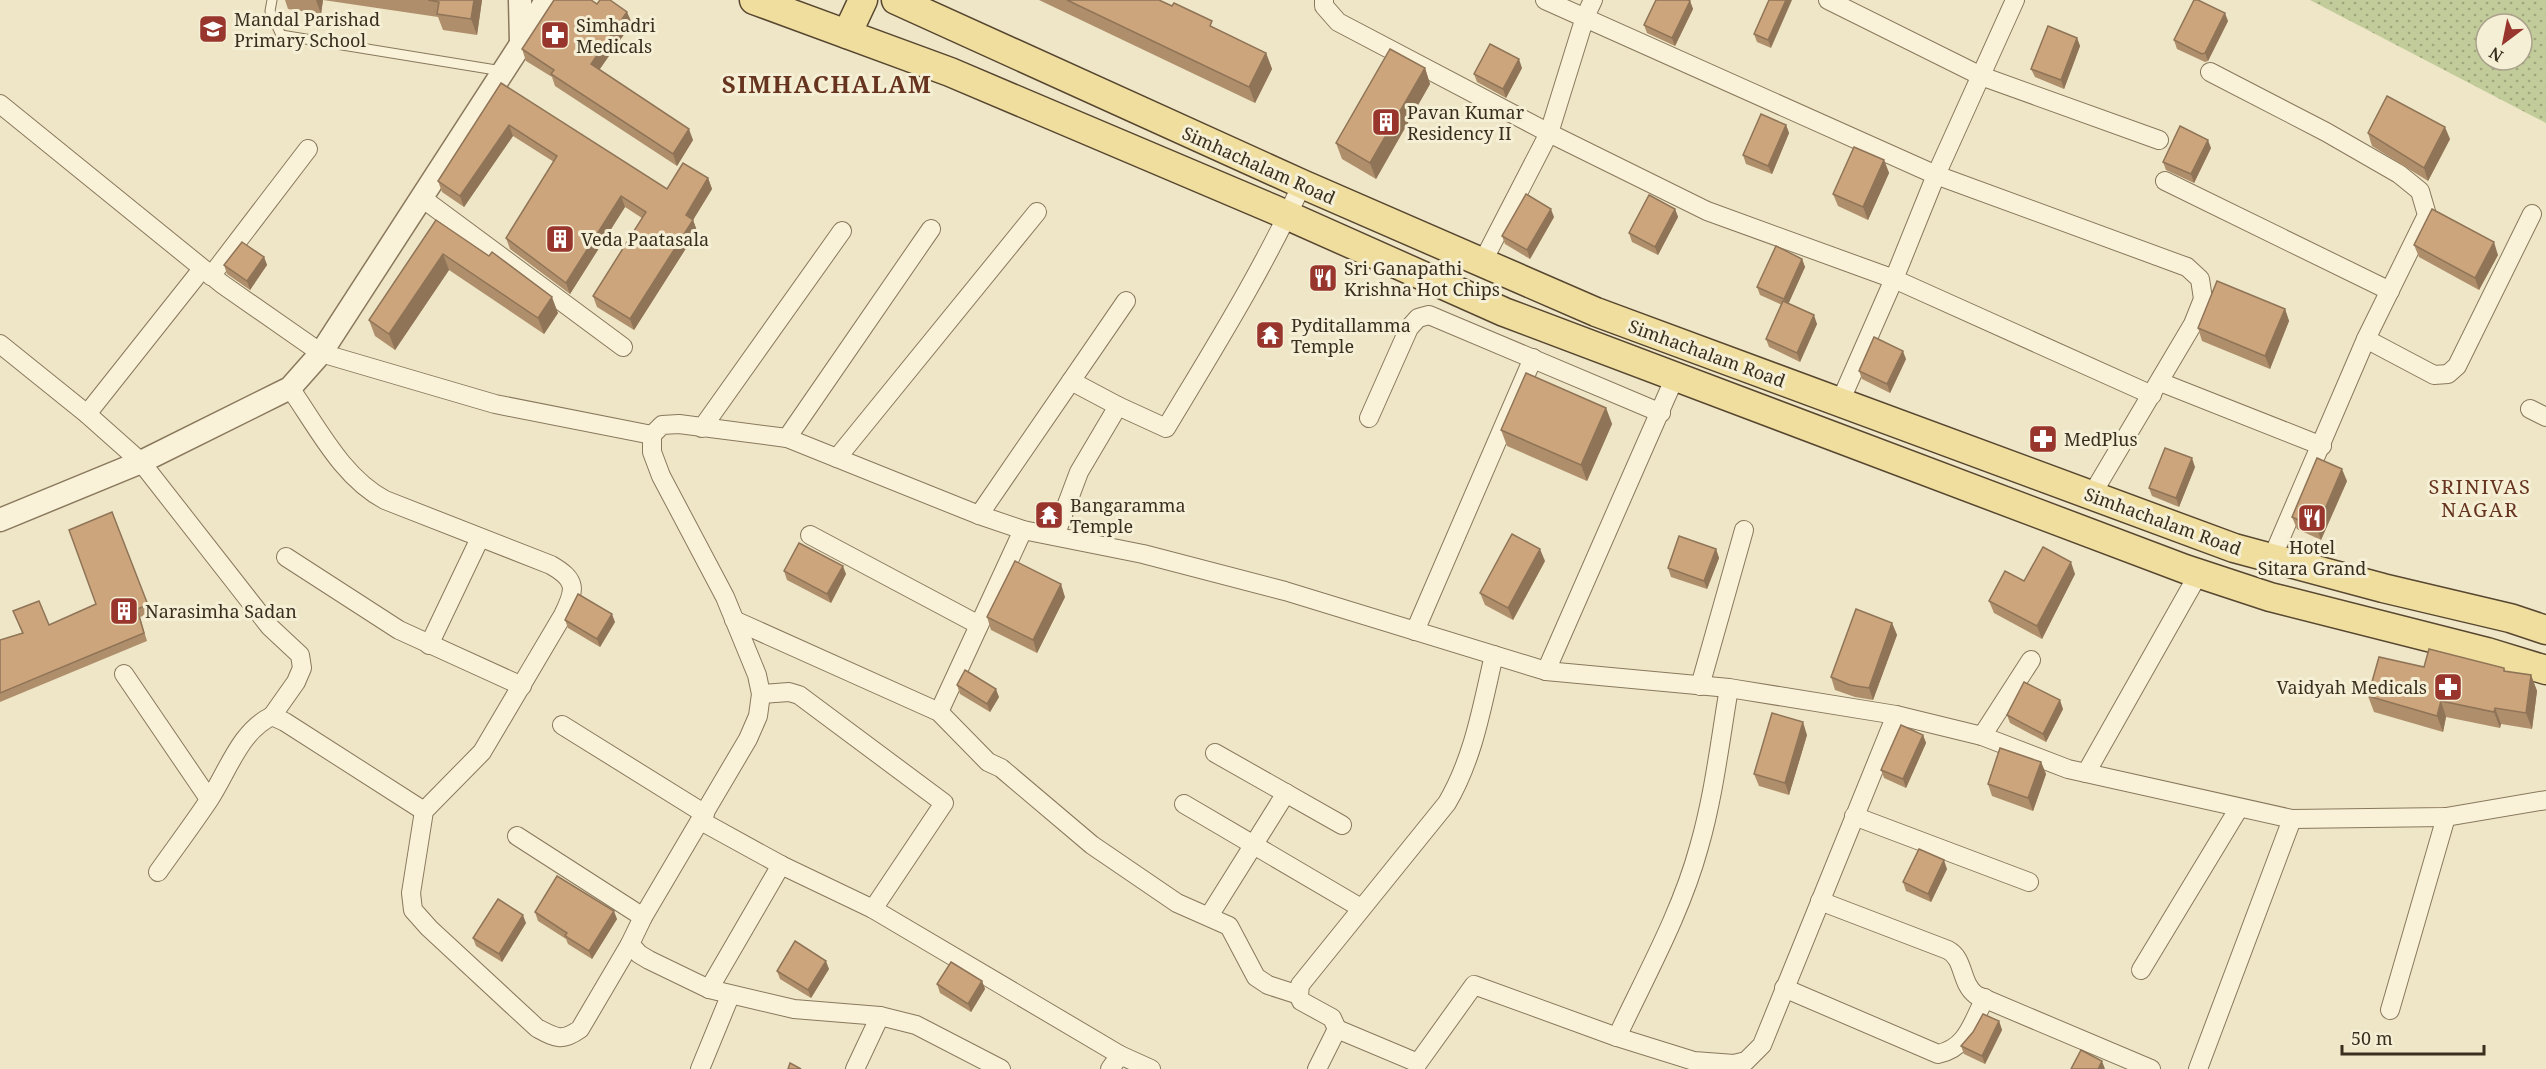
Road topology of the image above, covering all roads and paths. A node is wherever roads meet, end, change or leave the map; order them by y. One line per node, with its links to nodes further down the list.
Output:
1 (272, 0): 15 (lane)
2 (520, 0): 14 (street)
3 (546, 0): 14 (street)
4 (754, 0): 13 (main road)
5 (863, 0): 13 (main road)
6 (896, 0): 24 (main road, Simhachalam Road)
7 (1324, 0): 19 (street)
8 (1545, 0): 12 (street)
9 (1593, 0): 12 (street)
10 (1828, 0): 17 (street)
11 (2015, 0): 17 (street)
12 (1585, 18): 19 (street); 22 (street)
13 (847, 34): 28 (main road)
14 (521, 44): 15 (street)
15 (504, 72): 25 (street)
16 (2210, 72): 34 (street)
17 (1981, 76): 20 (street); 22 (street)
18 (0, 104): 32 (street)
19 (1549, 133): 31 (street); 33 (street)
20 (2159, 140)
21 (308, 149): 32 (street)
22 (1936, 175): 33 (street); 45 (street)
23 (2165, 181): 34 (street)
24 (1302, 184): 28 (street); 31 (main road, Simhachalam Road)
25 (422, 198): 38 (street); 40 (street)
26 (1037, 212): 55 (street)
27 (2532, 214): 36 (street)
28 (1288, 215): 42 (main road); 47 (street)
29 (931, 229): 53 (street)
30 (842, 231): 51 (street)
31 (1482, 264): 39 (main road, Simhachalam Road)
32 (207, 272): 40 (street); 49 (street)
33 (1894, 279): 45 (street); 46 (street)
34 (2390, 291): 36 (street)
35 (1126, 301): 43 (street)
36 (2366, 339): 54 (street)
37 (0, 344): 49 (street)
38 (623, 347)
39 (1689, 347): 42 (main road); 46 (main road, Simhachalam Road)
40 (321, 353): 44 (street); 52 (street)
41 (1533, 358): 48 (street); 50 (street); 71 (street)
42 (1676, 377): 48 (street); 67 (main road)
43 (1071, 381): 47 (street); 58 (street)
44 (290, 388): 56 (street); 64 (street)
45 (2156, 388): 54 (street); 57 (street)
46 (1839, 402): 57 (main road, Simhachalam Road)
47 (1118, 406): 63 (street)
48 (1661, 413): 76 (street)
49 (87, 414): 56 (street)
50 (1369, 418)
51 (702, 428): 52 (street); 53 (street)
52 (652, 435): 68 (street)
53 (787, 438): 55 (street)
54 (2322, 446): 66 (street)
55 (837, 458): 58 (street)
56 (141, 462): 59 (street); 84 (street)
57 (2091, 496): 66 (main road, Simhachalam Road)
58 (979, 515): 60 (street)
59 (0, 519)
60 (1023, 530): 63 (street); 69 (street)
61 (1744, 530): 79 (street)
62 (810, 535): 69 (street)
63 (1055, 536): 71 (street)
64 (480, 538): 72 (street); 78 (street)
65 (286, 557): 72 (street)
66 (2272, 558): 70 (main road, Simhachalam Road)
67 (2199, 573): 75 (main road); 88 (street)
68 (735, 620): 81 (street); 82 (street)
69 (979, 626): 82 (street)
70 (2546, 630)
71 (1415, 631): 73 (street)
72 (429, 645): 78 (street)
73 (1494, 655): 76 (street); 106 (street)
74 (2031, 660): 86 (street)
75 (2546, 670)
76 (1546, 671): 79 (street)
77 (124, 674): 90 (street)
78 (522, 686): 94 (street)
79 (1700, 686): 80 (street)
80 (1729, 688): 83 (street); 120 (street)
81 (761, 694): 96 (street); 107 (street)
82 (939, 712): 108 (street)
83 (1896, 715): 86 (street); 95 (street)
84 (272, 716): 90 (street); 94 (street)
85 (562, 725): 96 (street)
86 (1982, 736): 88 (street)
87 (1215, 753): 89 (street)
88 (2086, 773): 93 (street)
89 (1286, 793): 99 (street); 101 (street)
90 (210, 799): 103 (street)
91 (2546, 800): 97 (street)
92 (1184, 804): 101 (street)
93 (2239, 808): 98 (street); 111 (street)
94 (424, 811): 110 (street)
95 (1854, 816): 104 (street); 105 (street)
96 (703, 817): 102 (street); 109 (street)
97 (2446, 817): 98 (street); 117 (street)
98 (2292, 819): 129 (street)
99 (1342, 825)
100 (517, 836): 109 (street)
101 (1252, 845): 106 (street); 108 (street)
102 (781, 865): 107 (street); 113 (street)
103 (158, 872)
104 (2029, 882)
105 (1820, 901): 112 (street); 116 (street)
106 (1361, 908): 114 (street)
107 (873, 909): 121 (street)
108 (1209, 916): 114 (street)
109 (643, 917): 110 (street)
110 (630, 944): 113 (street)
111 (2141, 970)
112 (1784, 988): 116 (street); 120 (street)
113 (709, 989): 115 (street)
114 (1299, 995): 119 (street)
115 (730, 996): 118 (street); 123 (street)
116 (1985, 999): 128 (street)
117 (2390, 1010)
118 (880, 1016): 122 (street); 124 (street)
119 (1337, 1029): 120 (street); 127 (street)
120 (1617, 1037)
121 (1115, 1062): 126 (street)
122 (982, 1065): 125 (street)
123 (699, 1069)
124 (855, 1069)
125 (1001, 1069)
126 (1151, 1069)
127 (1317, 1069)
128 (2151, 1069)
129 (2198, 1069)

